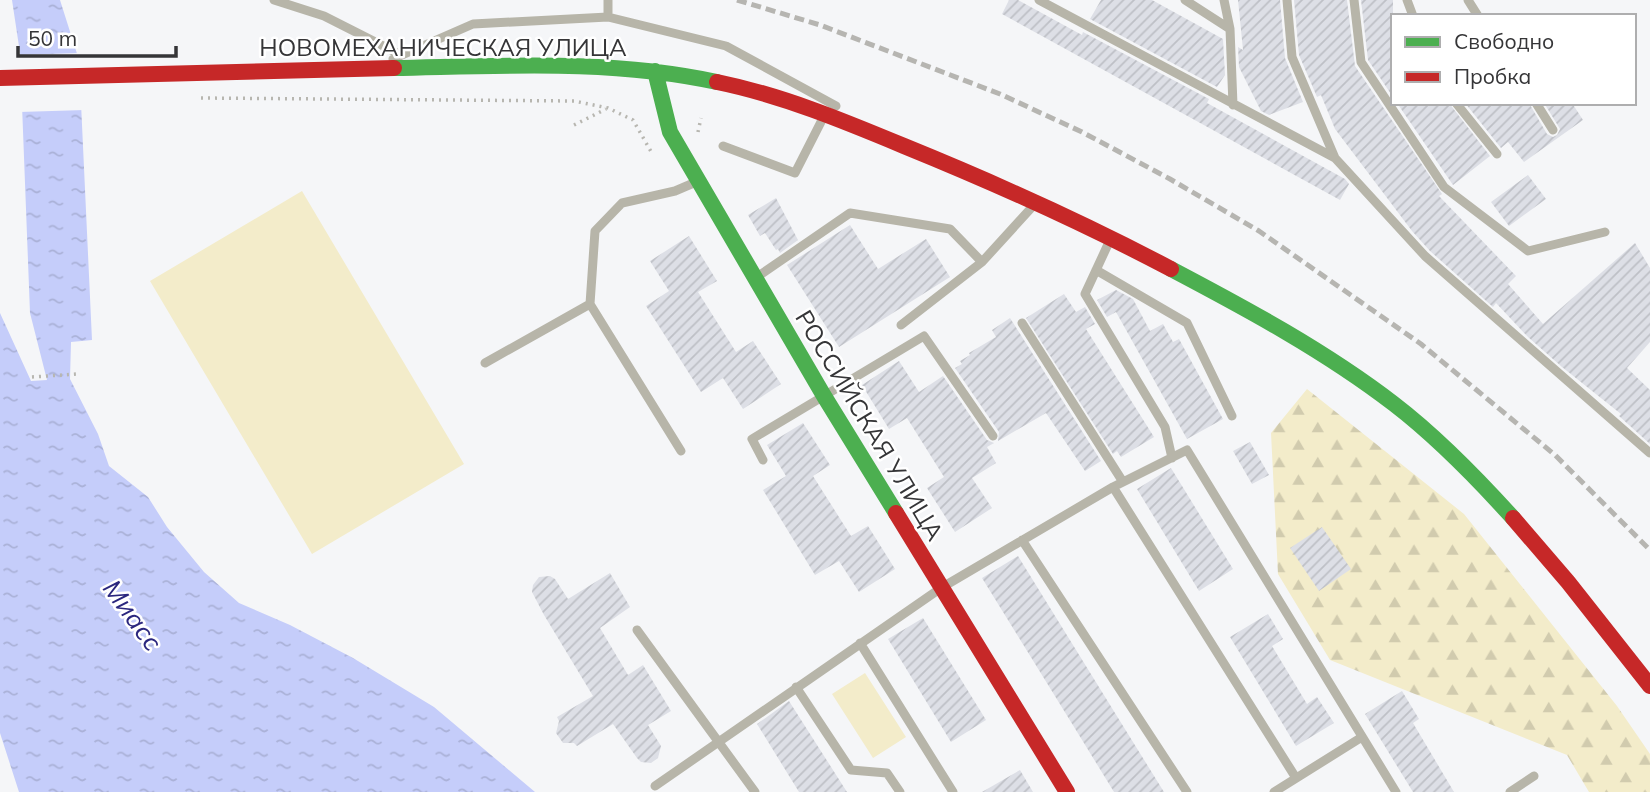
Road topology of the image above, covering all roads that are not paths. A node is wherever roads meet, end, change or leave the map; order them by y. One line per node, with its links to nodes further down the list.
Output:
1 (274, 0): 10 (lane)
2 (608, 0): 8 (lane)
3 (1039, 0): 14 (lane)
4 (1185, 0): 9 (lane)
5 (1224, 0): 9 (lane)
6 (1287, 0): 22 (lane)
7 (1354, 0): 25 (lane)
8 (608, 17): 10 (lane); 20 (lane)
9 (1230, 29): 14 (lane)
10 (401, 55): 11 (lane)
11 (370, 68): 12 (main road, НОВОМЕХАНИЧЕСКАЯ УЛИЦА); 13 (main road, НОВОМЕХАНИЧЕСКАЯ УЛИЦА)
12 (654, 71): 17 (main road, НОВОМЕХАНИЧЕСКАЯ УЛИЦА); 23 (main road, РОССИЙСКАЯ УЛИЦА)
13 (0, 78)
14 (1233, 105): 22 (lane)
15 (1458, 105): 21 (lane)
16 (1537, 105): 18 (lane)
17 (824, 114): 19 (lane); 20 (main road, НОВОМЕХАНИЧЕСКАЯ УЛИЦА)
18 (1553, 130)
19 (723, 146)
20 (920, 152): 24 (main road, НОВОМЕХАНИЧЕСКАЯ УЛИЦА)
21 (1497, 154)
22 (1335, 158): 38 (lane)
23 (699, 181): 29 (main road, РОССИЙСКАЯ УЛИЦА); 30 (lane)
24 (1036, 202): 26 (main road, НОВОМЕХАНИЧЕСКАЯ УЛИЦА); 27 (lane)
25 (1605, 232)
26 (1111, 238): 28 (lane); 47 (main road, НОВОМЕХАНИЧЕСКАЯ УЛИЦА)
27 (982, 262): 29 (lane); 32 (lane)
28 (1096, 270): 35 (lane); 39 (lane)
29 (756, 278): 34 (main road, РОССИЙСКАЯ УЛИЦА)
30 (590, 304): 33 (lane); 37 (lane)
31 (1023, 323): 41 (lane)
32 (901, 325)
33 (485, 363)
34 (824, 396): 36 (lane); 40 (lane); 44 (main road, РОССИЙСКАЯ УЛИЦА)
35 (1232, 416)
36 (993, 436)
37 (681, 451)
38 (1650, 453)
39 (1172, 458): 41 (lane); 49 (lane)
40 (764, 460)
41 (1123, 482): 42 (lane)
42 (1113, 487): 43 (lane); 52 (lane)
43 (1023, 540): 44 (lane); 58 (lane)
44 (941, 588): 46 (lane); 57 (main road, РОССИЙСКАЯ УЛИЦА)
45 (638, 630): 50 (lane)
46 (860, 643): 48 (lane); 56 (lane)
47 (1650, 686)
48 (796, 687): 50 (lane); 55 (lane)
49 (1362, 737): 52 (lane); 60 (lane)
50 (717, 743): 53 (lane); 54 (lane)
51 (1534, 776): 61 (lane)
52 (1296, 778): 59 (lane)
53 (655, 786)
54 (754, 792)
55 (900, 792)
56 (953, 792)
57 (1067, 792)
58 (1187, 792)
59 (1274, 792)
60 (1396, 792)
61 (1510, 792)

